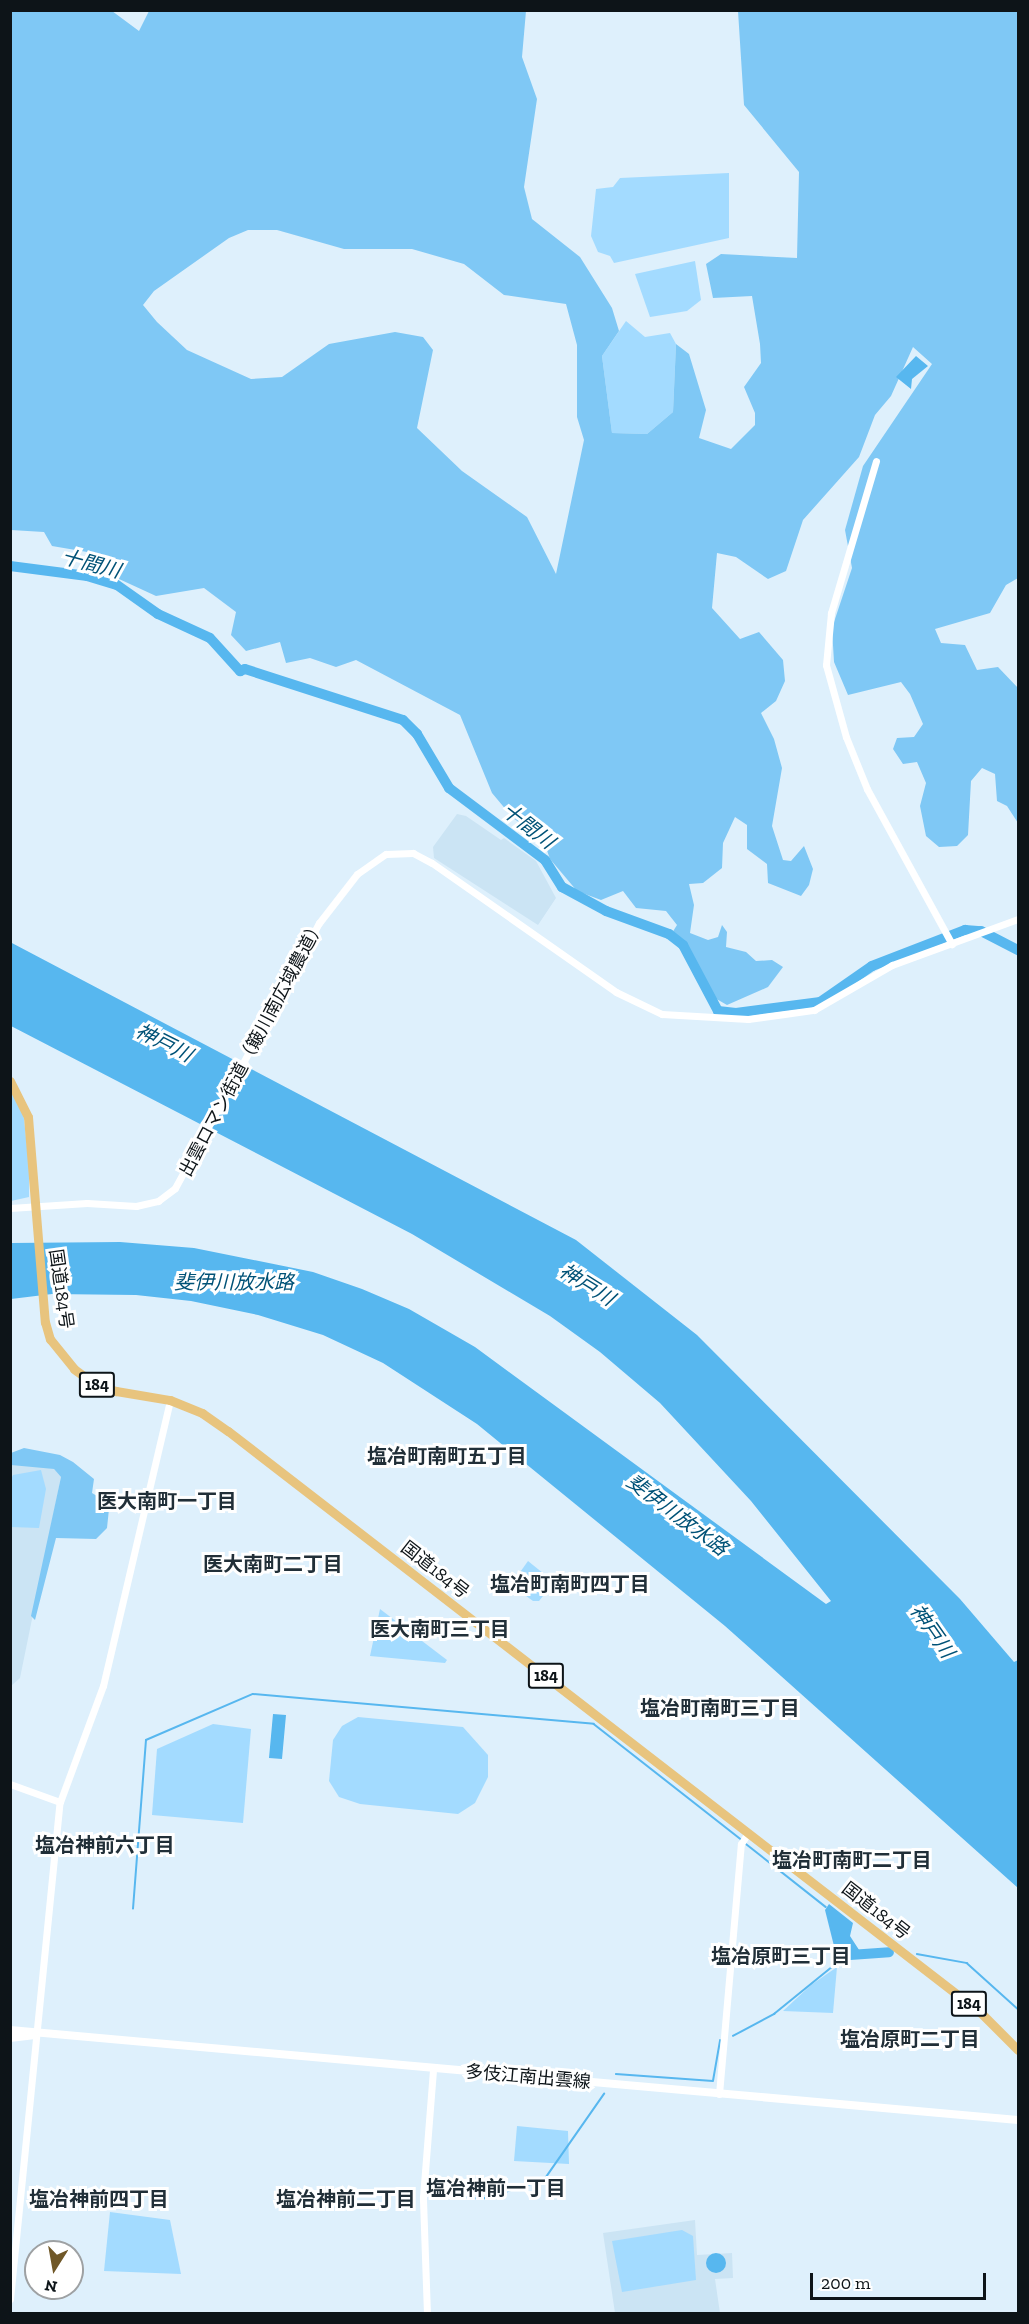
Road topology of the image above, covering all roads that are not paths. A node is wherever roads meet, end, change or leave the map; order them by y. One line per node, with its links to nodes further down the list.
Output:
1 (876, 461): 3 (street)
2 (1018, 919): 3 (street, 出雲ロマン街道（簸川南広域農道）)
3 (952, 944): 5 (street, 出雲ロマン街道（簸川南広域農道）)
4 (10, 1081): 5 (highway, 国道184号 / 184)
5 (35, 1205): 6 (street, 出雲ロマン街道（簸川南広域農道）); 7 (highway, 国道184号 / 184)
6 (10, 1208)
7 (170, 1400): 9 (street); 10 (highway, 国道184号 / 184)
8 (10, 1784): 9 (street)
9 (60, 1802): 12 (street)
10 (747, 1833): 14 (highway, 国道184号 / 184); 16 (street)
11 (10, 2030): 12 (main road, 多伎江南出雲線)
12 (37, 2035): 13 (main road, 多伎江南出雲線); 15 (main road, 多伎江南出雲線); 18 (street)
13 (10, 2038)
14 (1018, 2050)
15 (433, 2069): 16 (main road, 多伎江南出雲線); 19 (street)
16 (719, 2094): 17 (main road, 多伎江南出雲線)
17 (1018, 2120)
18 (10, 2299)
19 (427, 2313)

